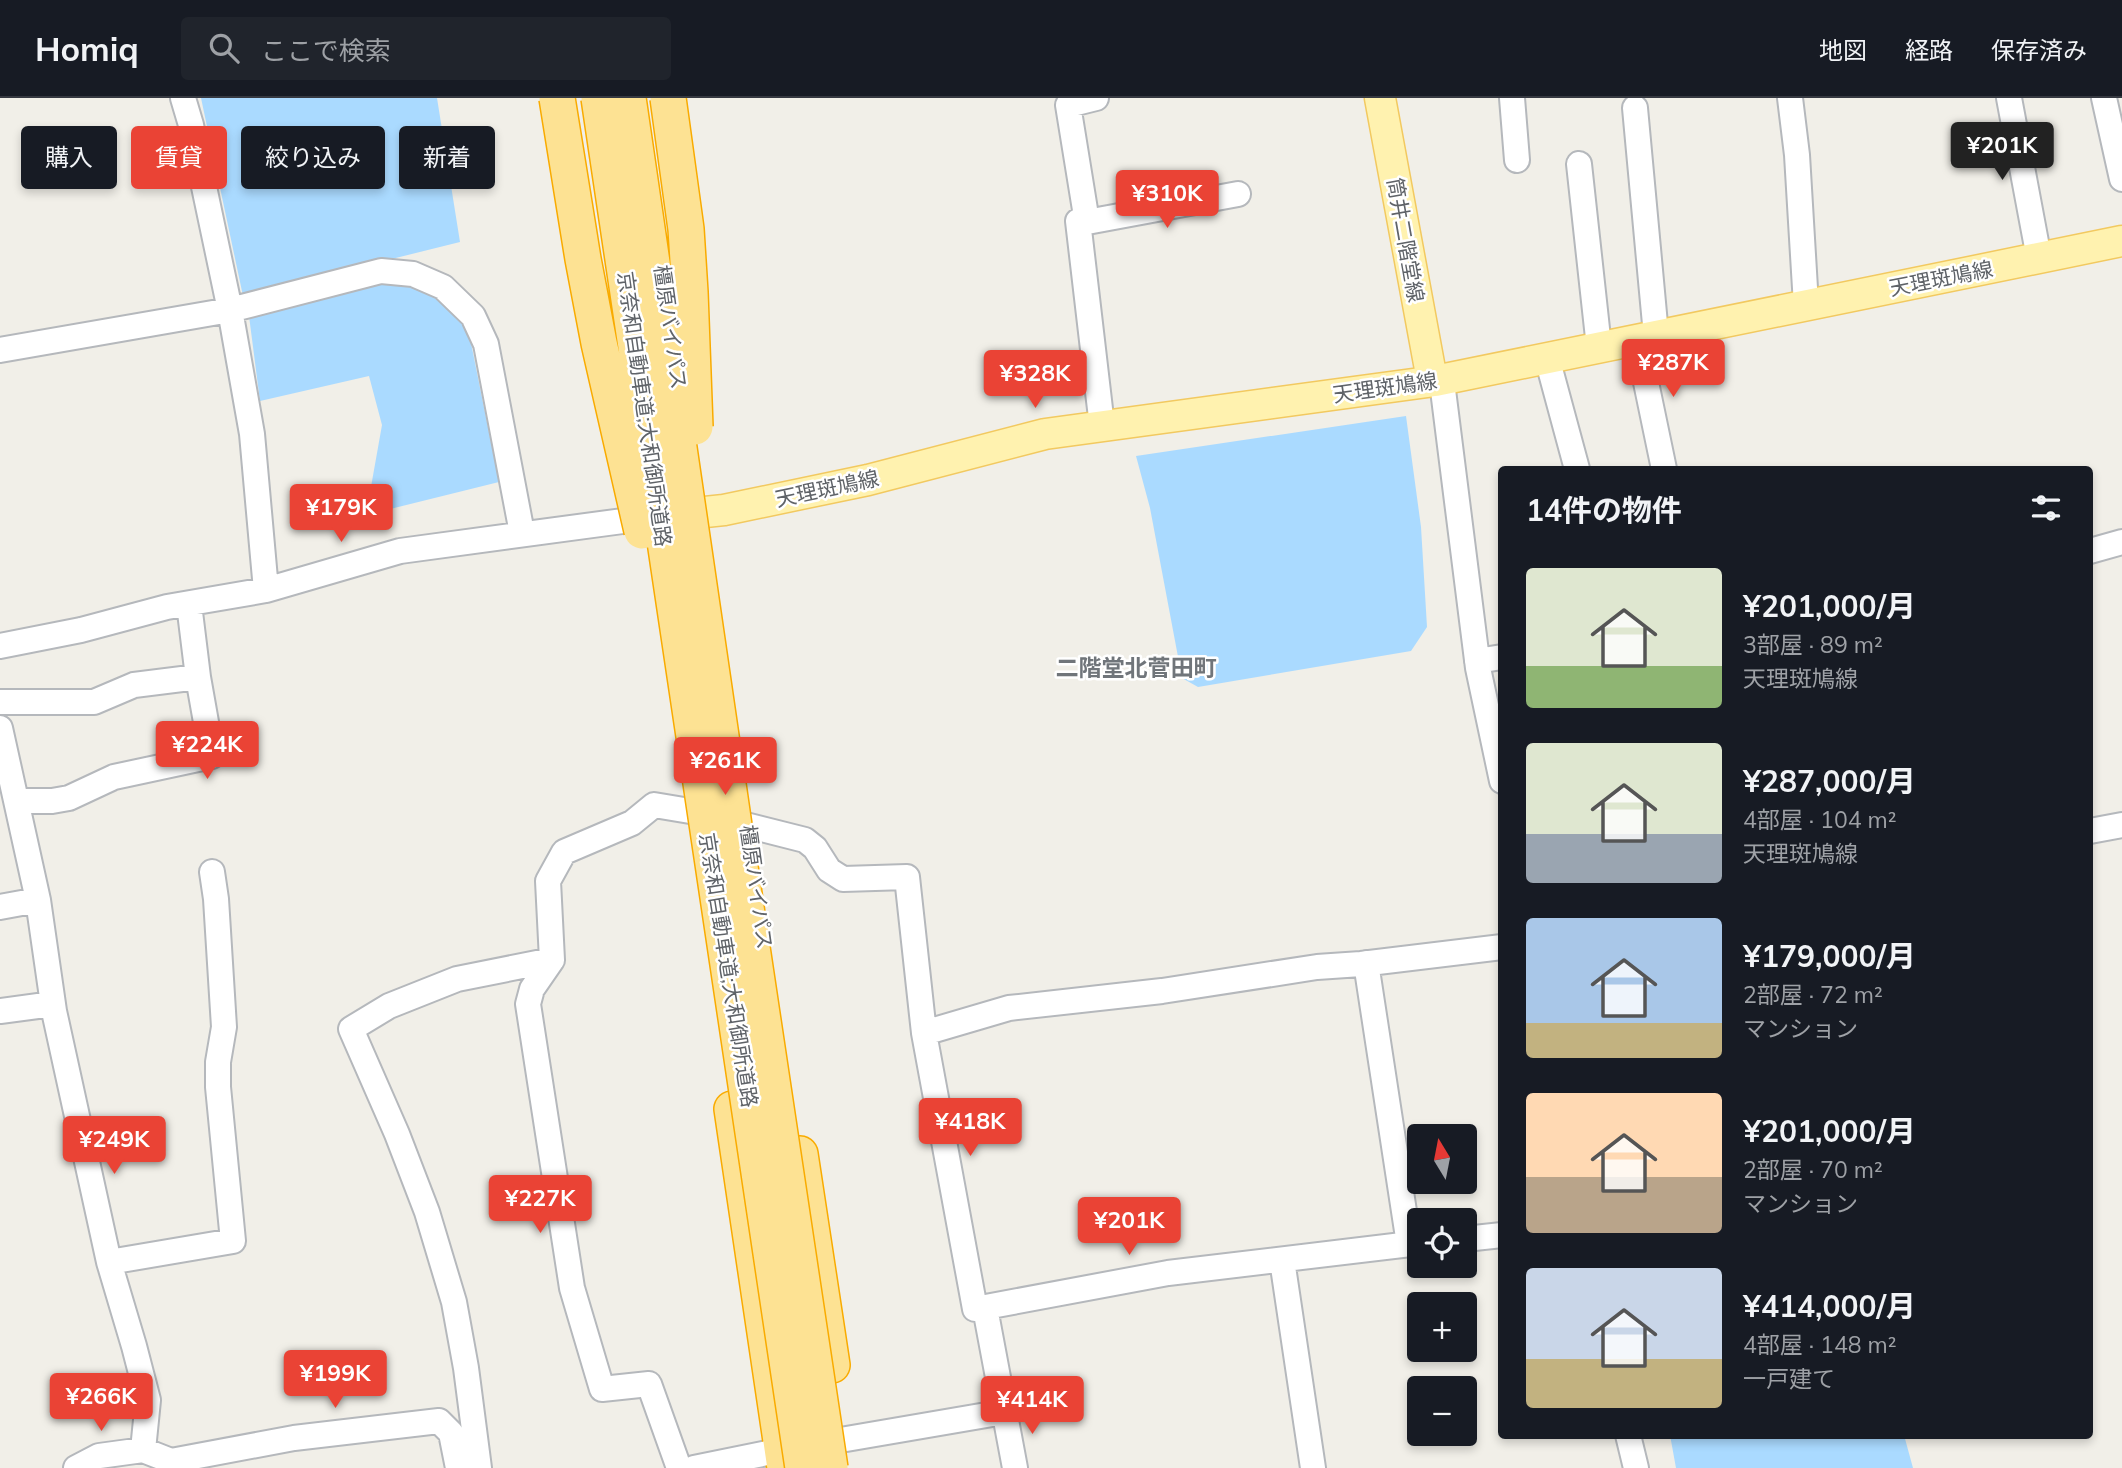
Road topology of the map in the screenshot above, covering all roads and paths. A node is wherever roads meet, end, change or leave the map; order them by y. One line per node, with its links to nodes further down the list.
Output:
1 (183, 98): 23 (street)
2 (557, 98): 45 (highway, bridge)
3 (582, 98): 33 (highway)
4 (599, 98): 45 (highway, 京奈和自動車道;大和御所道路, bridge)
5 (628, 98): 53 (highway, 京奈和自動車道;大和御所道路, bridge)
6 (643, 98): 32 (highway, 橿原バイパス)
7 (668, 98): 53 (highway, bridge)
8 (1096, 98): 19 (street)
9 (1380, 98): 28 (main road, 筒井二階堂線)
10 (1512, 98): 15 (street)
11 (1790, 98): 22 (street)
12 (2009, 98): 21 (street)
13 (2104, 98): 17 (street)
14 (1635, 108): 24 (street)
15 (1517, 160)
16 (1579, 164): 25 (street)
17 (2122, 179)
18 (1238, 194): 19 (street)
19 (1087, 222): 29 (street)
20 (2122, 241): 21 (main road, 天理斑鳩線)
21 (2039, 258): 22 (main road, 天理斑鳩線)
22 (1806, 305): 24 (main road, 天理斑鳩線)
23 (230, 310): 26 (street); 34 (street); 37 (street)
24 (1646, 337): 25 (main road, 天理斑鳩線); 31 (street)
25 (1599, 347): 27 (main road, 天理斑鳩線)
26 (0, 350)
27 (1547, 358): 28 (main road, 天理斑鳩線); 30 (street)
28 (1435, 381): 29 (main road, 天理斑鳩線); 40 (street)
29 (1102, 426): 32 (main road, 天理斑鳩線)
30 (1576, 466)
31 (1664, 466)
32 (696, 514): 33 (main road, 天理斑鳩線); 50 (highway, 橿原バイパス)
33 (645, 518): 34 (street); 48 (highway)
34 (522, 533): 37 (street)
35 (2122, 542): 36 (street)
36 (2093, 550)
37 (266, 590): 38 (street)
38 (189, 604): 39 (street); 41 (street)
39 (0, 646)
40 (1489, 659): 44 (street)
41 (198, 677): 42 (street); 47 (street)
42 (0, 702)
43 (0, 728): 46 (street)
44 (1498, 743)
45 (695, 746): 73 (highway, 京奈和自動車道;大和御所道路, bridge)
46 (3, 753): 47 (street)
47 (17, 801): 54 (street)
48 (690, 811): 50 (street); 57 (street); 73 (highway)
49 (2122, 825): 51 (street)
50 (748, 827): 61 (street); 72 (highway, 橿原バイパス)
51 (2093, 830)
52 (212, 872): 67 (street)
53 (744, 894): 72 (highway, 京奈和自動車道;大和御所道路, bridge)
54 (38, 900): 55 (street); 59 (street)
55 (0, 908)
56 (1498, 947): 58 (street)
57 (552, 960): 77 (street); 78 (street)
58 (1366, 963): 61 (street); 62 (street)
59 (53, 1004): 60 (street); 67 (street)
60 (0, 1011)
61 (924, 1033): 68 (street)
62 (1408, 1208)
63 (1498, 1235): 64 (street)
64 (1477, 1238)
65 (1407, 1245): 66 (street)
66 (1282, 1260): 68 (street); 81 (street)
67 (109, 1262): 71 (street)
68 (985, 1308): 69 (street)
69 (1004, 1412): 72 (street); 80 (street)
70 (1629, 1439): 82 (street)
71 (143, 1450): 75 (street); 76 (street)
72 (840, 1459): 73 (street)
73 (790, 1462): 74 (street)
74 (725, 1465): 79 (street)
75 (76, 1468)
76 (458, 1468)
77 (479, 1468)
78 (679, 1468)
79 (694, 1468)
80 (1015, 1468)
81 (1313, 1468)
82 (1636, 1468)

